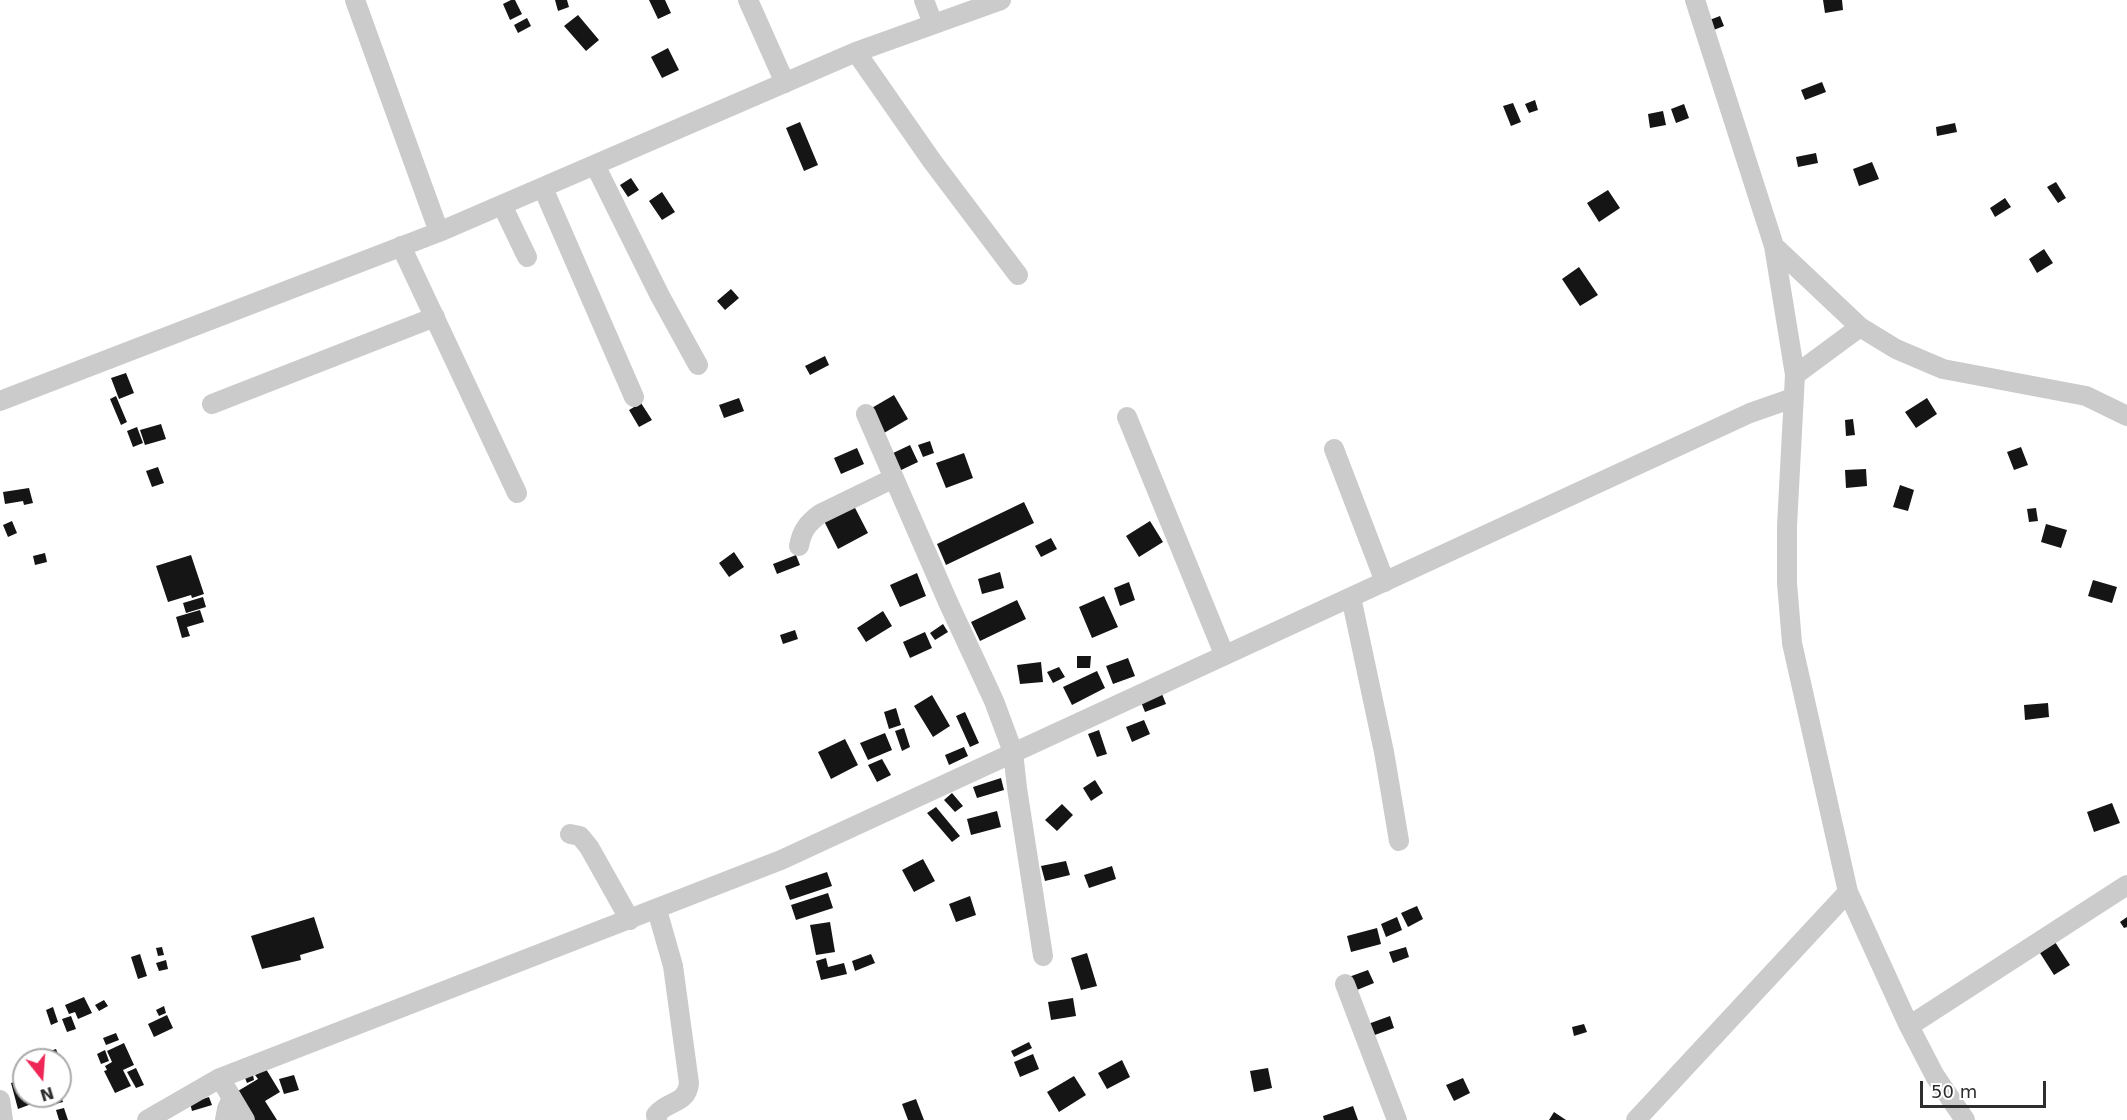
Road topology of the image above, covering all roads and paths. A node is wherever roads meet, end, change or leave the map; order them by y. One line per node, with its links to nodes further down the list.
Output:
1 (355, 0): 12 (street)
2 (748, 0): 8 (street)
3 (924, 0): 6 (street)
4 (1001, 0): 6 (street)
5 (1695, 0): 14 (street)
6 (933, 24): 7 (street)
7 (856, 52): 8 (street); 16 (street)
8 (785, 83): 9 (street)
9 (595, 165): 10 (street); 19 (street)
10 (543, 188): 11 (street); 21 (street)
11 (502, 205): 12 (street); 15 (street)
12 (439, 232): 13 (street)
13 (401, 246): 17 (street); 23 (street)
14 (1774, 246): 18 (street); 20 (street)
15 (527, 257)
16 (1018, 275)
17 (435, 317): 24 (street); 30 (street)
18 (1860, 327): 20 (street); 26 (street)
19 (698, 365)
20 (1795, 375): 22 (street)
21 (634, 397)
22 (1793, 398): 32 (street); 39 (street)
23 (0, 401)
24 (212, 404)
25 (866, 414): 29 (street)
26 (2127, 416)
27 (1127, 417): 34 (street)
28 (1334, 448): 32 (street)
29 (894, 478): 31 (street); 35 (street)
30 (517, 493)
31 (799, 546)
32 (1385, 582): 33 (street)
33 (1351, 597): 34 (street); 37 (street)
34 (1224, 654): 35 (street)
35 (1013, 752): 40 (street); 42 (street)
36 (570, 834): 41 (street)
37 (1399, 841)
38 (2127, 885): 44 (street)
39 (1848, 892): 44 (street); 54 (street)
40 (657, 909): 41 (street); 52 (street)
41 (630, 920): 45 (street)
42 (1043, 956)
43 (1345, 984): 53 (street)
44 (1909, 1026): 55 (street)
45 (220, 1078): 46 (street); 49 (street)
46 (232, 1098): 50 (street); 51 (street)
47 (0, 1100): 48 (street)
48 (3, 1120)
49 (147, 1120)
50 (225, 1120)
51 (245, 1120)
52 (657, 1120)
53 (1397, 1120)
54 (1636, 1120)
55 (1965, 1120)

